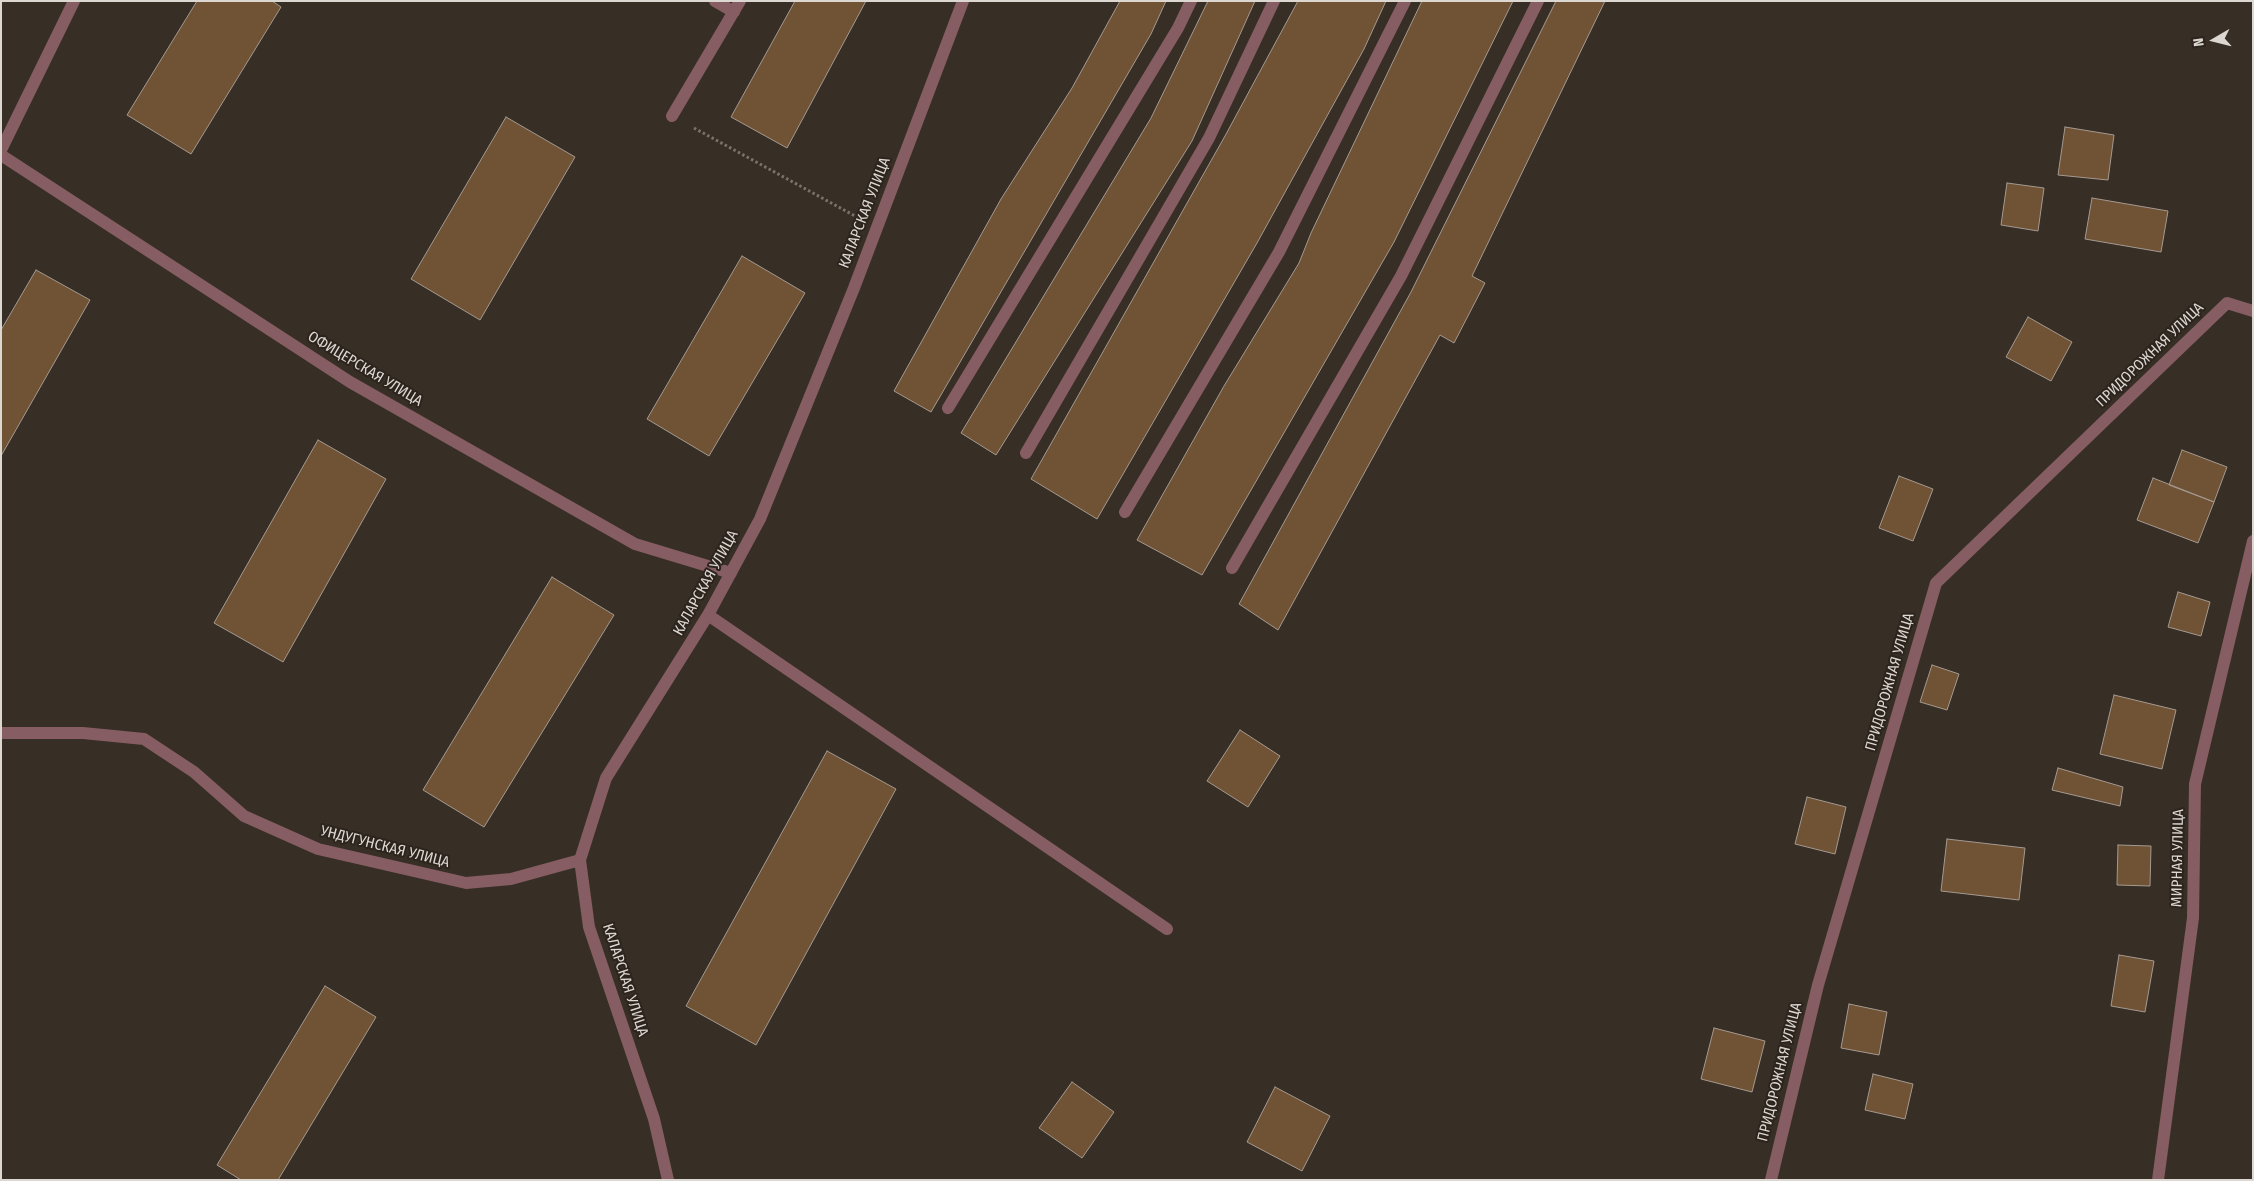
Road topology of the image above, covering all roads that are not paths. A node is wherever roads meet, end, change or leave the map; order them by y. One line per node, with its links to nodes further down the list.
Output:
1 (74, 1): 10 (street)
2 (714, 1): 8 (street)
3 (963, 1): 18 (street, КАЛАРСКАЯ УЛИЦА)
4 (1191, 1): 13 (street)
5 (1274, 1): 14 (street)
6 (1405, 1): 15 (street)
7 (1538, 1): 17 (street)
8 (737, 7): 9 (street)
9 (672, 116)
10 (1, 150)
11 (1, 155): 18 (street, ОФИЦЕРСКАЯ УЛИЦА)
12 (2253, 312): 24 (street, ПРИДОРОЖНАЯ УЛИЦА)
13 (948, 408)
14 (1026, 453)
15 (1125, 512)
16 (2253, 541): 25 (street, МИРНАЯ УЛИЦА)
17 (1232, 568)
18 (731, 573): 19 (street, КАЛАРСКАЯ УЛИЦА)
19 (708, 615): 21 (street, КАЛАРСКАЯ УЛИЦА); 22 (street)
20 (1, 733): 21 (street, УНДУГУНСКАЯ УЛИЦА)
21 (580, 860): 23 (street, КАЛАРСКАЯ УЛИЦА)
22 (1167, 929)
23 (668, 1180)
24 (1771, 1180)
25 (2158, 1180)

